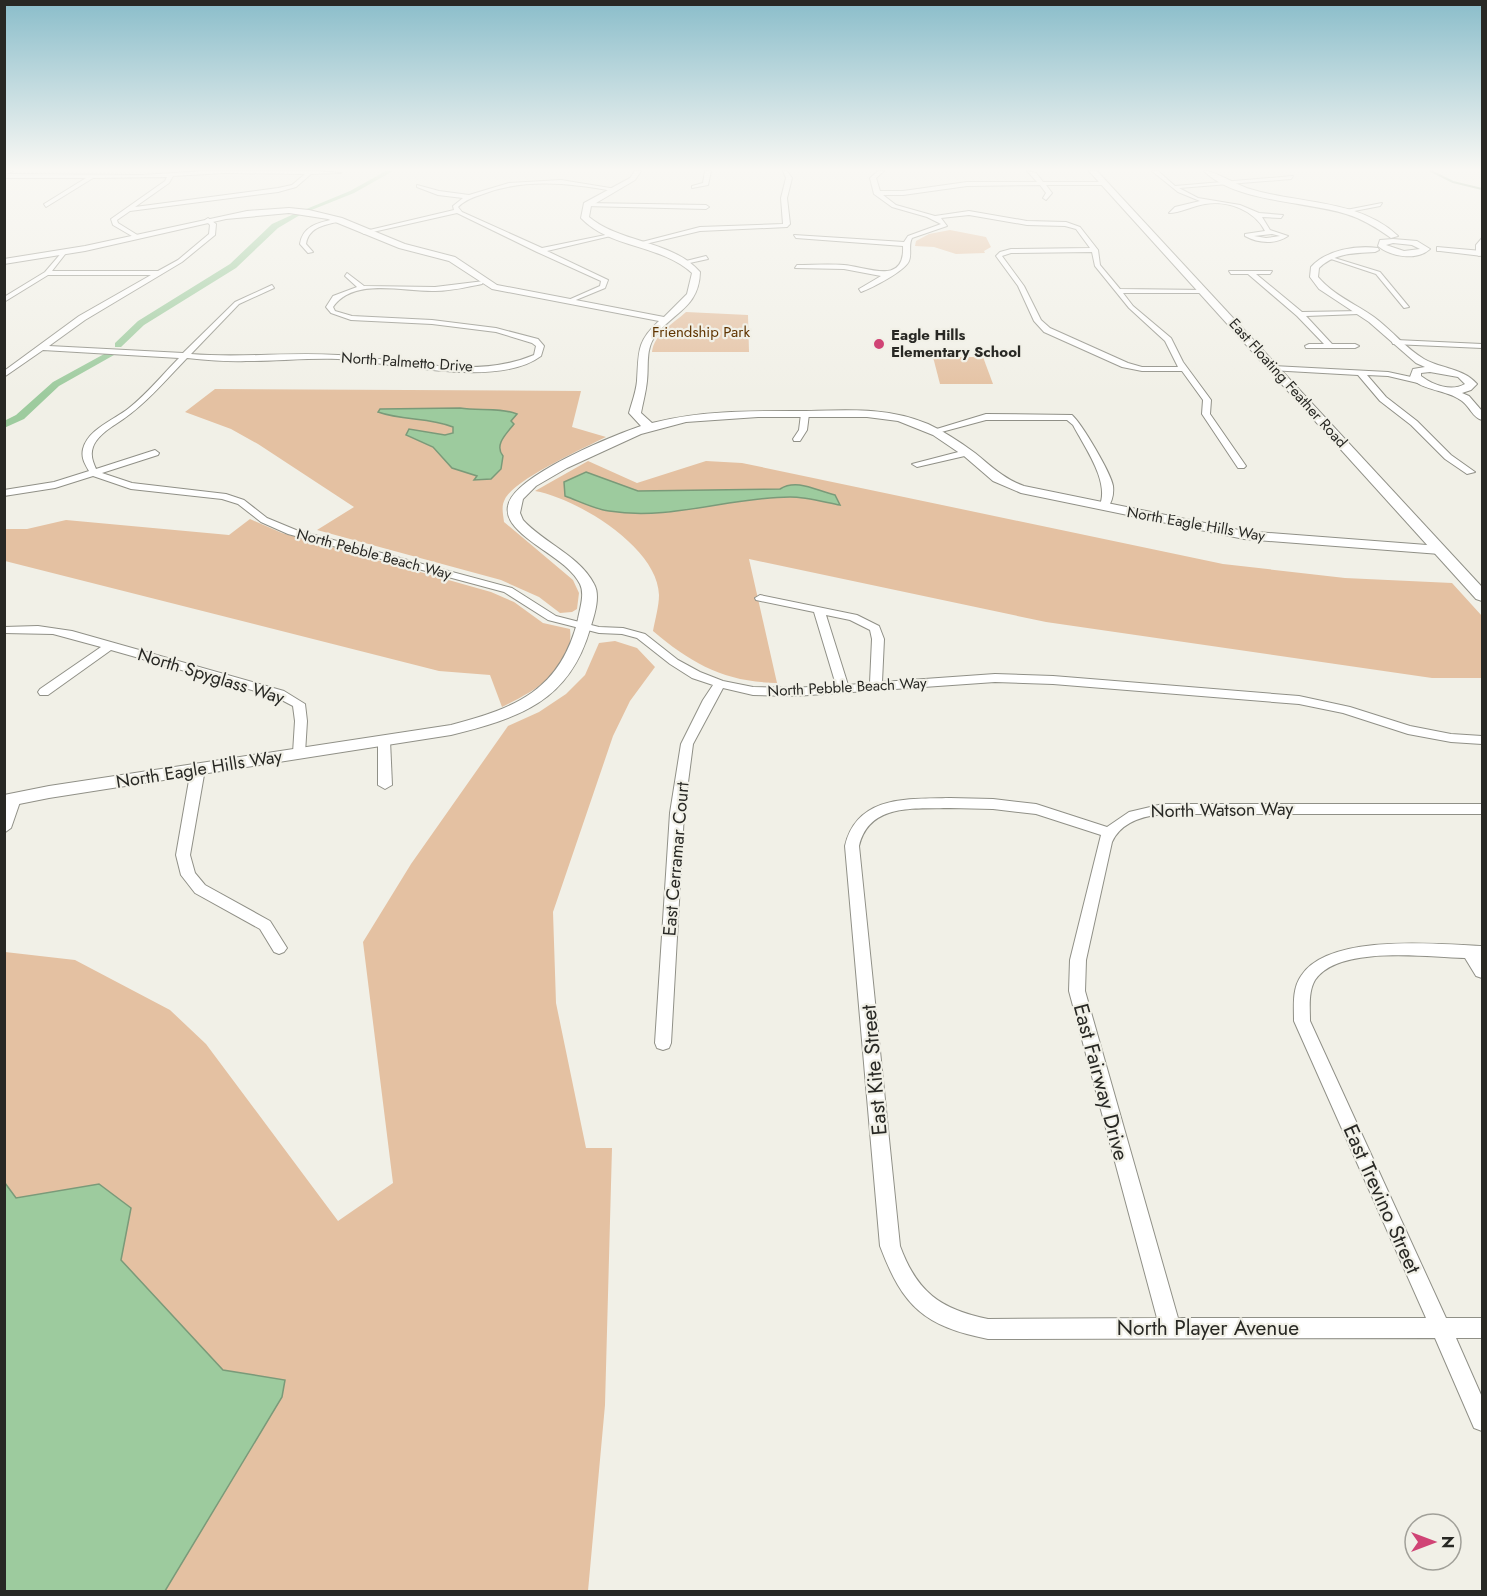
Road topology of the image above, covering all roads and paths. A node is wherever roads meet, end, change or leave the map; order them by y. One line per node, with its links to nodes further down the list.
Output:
1 (98, 245): 18 (street)
2 (199, 245): 29 (street)
3 (304, 245): 17 (street)
4 (401, 245): 32 (street)
5 (529, 245): 15 (street)
6 (560, 245): 15 (street)
7 (641, 245): 23 (street)
8 (906, 245): 31 (street)
9 (1092, 245): 16 (street)
10 (1162, 245): 36 (main road, East Floating Feather Road)
11 (1374, 245): 20 (street)
12 (1387, 245): 14 (street)
13 (1416, 245): 14 (street)
14 (1422, 248): 19 (street)
15 (539, 250): 39 (street)
16 (1095, 250): 35 (street); 52 (street)
17 (310, 252)
18 (63, 253): 22 (street); 28 (street)
19 (1480, 254)
20 (1330, 257): 40 (street); 41 (street)
21 (706, 258): 23 (street)
22 (4, 262)
23 (685, 262): 43 (street)
24 (797, 267): 31 (street)
25 (1231, 272): 26 (street)
26 (1250, 272): 27 (street); 42 (street)
27 (1270, 272)
28 (47, 273): 29 (street); 38 (street)
29 (159, 273): 49 (street)
30 (347, 275): 34 (street)
31 (888, 275): 37 (street)
32 (482, 282): 34 (street, North Palmetto Drive); 39 (street)
33 (272, 287): 50 (street)
34 (362, 288): 50 (street, North Palmetto Drive)
35 (1118, 289): 36 (street); 52 (street)
36 (1202, 289): 53 (main road, East Floating Feather Road)
37 (861, 290)
38 (4, 300)
39 (569, 301): 43 (street)
40 (1406, 307)
41 (1359, 312): 42 (street); 44 (street)
42 (1300, 314): 46 (street)
43 (666, 320): 61 (street)
44 (1396, 342): 48 (street); 51 (street)
45 (1309, 346): 46 (street)
46 (1330, 346): 47 (street)
47 (1355, 346)
48 (1482, 346)
49 (43, 348): 50 (street, North Palmetto Drive); 56 (street)
50 (187, 354): 69 (street)
51 (1419, 367): 55 (street); 57 (street); 58 (street)
52 (1184, 369): 67 (street)
53 (1277, 372): 54 (street); 72 (main road, East Floating Feather Road)
54 (1361, 373): 55 (street); 68 (street)
55 (1388, 374): 57 (street)
56 (4, 375)
57 (1422, 382): 58 (street)
58 (1467, 393): 60 (street)
59 (805, 414): 61 (street, North Eagle Hills Way); 62 (street, North Eagle Hills Way); 63 (street)
60 (1482, 417)
61 (650, 427): 76 (street, North Eagle Hills Way)
62 (934, 431): 65 (street, North Eagle Hills Way); 71 (street)
63 (796, 439)
64 (155, 453): 69 (street)
65 (966, 453): 66 (street); 71 (street, North Eagle Hills Way)
66 (917, 464)
67 (1241, 466)
68 (1470, 472)
69 (94, 473): 70 (street); 76 (street, North Pebble Beach Way)
70 (4, 493)
71 (1104, 507): 72 (street, North Eagle Hills Way)
72 (1440, 550): 73 (main road, East Floating Feather Road)
73 (1482, 596)
74 (760, 598): 75 (street)
75 (819, 611): 80 (street); 81 (street)
76 (584, 626): 79 (street, North Pebble Beach Way); 83 (street, North Eagle Hills Way)
77 (4, 630): 78 (street, North Spyglass Way)
78 (110, 646): 82 (street); 85 (street, North Spyglass Way)
79 (720, 684): 81 (street, North Pebble Beach Way); 95 (street, East Cerramar Court)
80 (876, 686): 81 (street, North Pebble Beach Way); 84 (street, North Pebble Beach Way)
81 (843, 689)
82 (44, 692)
83 (384, 740): 85 (street, North Eagle Hills Way); 87 (street)
84 (1482, 740)
85 (299, 753): 86 (street, North Eagle Hills Way)
86 (198, 769): 88 (street, North Eagle Hills Way); 92 (street)
87 (385, 785)
88 (9, 800): 90 (street, North Eagle Hills Way)
89 (1482, 809): 91 (street, North Watson Way)
90 (4, 828)
91 (1109, 833): 96 (street, East Kite Street); 97 (street, East Fairway Drive)
92 (279, 948)
93 (1476, 952): 94 (street); 98 (street, East Trevino Street)
94 (1482, 972)
95 (663, 1043)
96 (936, 1313): 97 (street, North Player Avenue)
97 (1170, 1328): 98 (street, North Player Avenue)
98 (1440, 1328): 99 (street, North Player Avenue); 100 (street, East Trevino Street)
99 (1482, 1328)
100 (1482, 1420)

